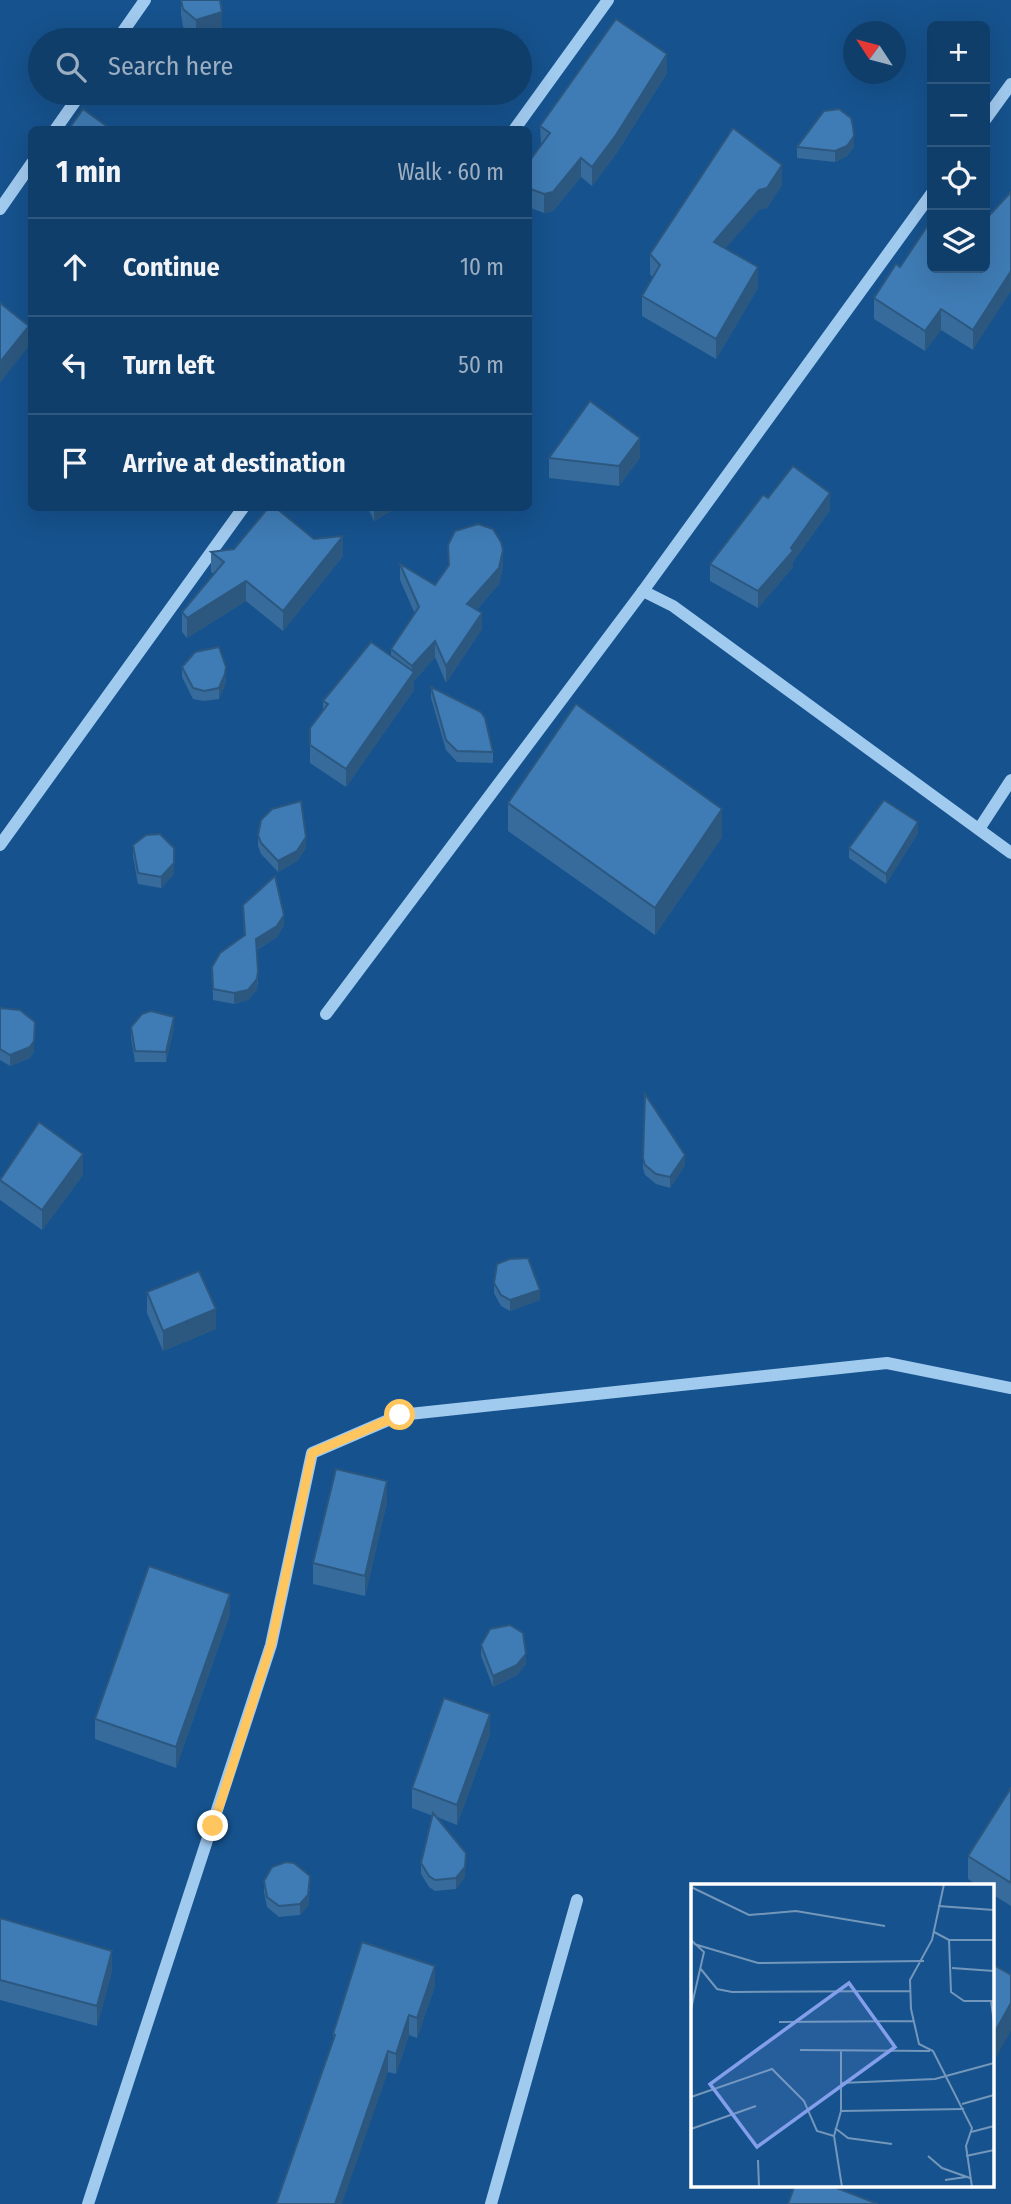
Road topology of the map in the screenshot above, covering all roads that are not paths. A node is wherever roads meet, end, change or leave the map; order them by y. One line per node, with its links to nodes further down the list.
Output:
1 (145, 0): 3 (street)
2 (608, 0): 8 (street)
3 (125, 28)
4 (1011, 84): 6 (street)
5 (72, 105): 7 (street)
6 (990, 113)
7 (58, 126)
8 (517, 126)
9 (28, 169): 11 (street)
10 (927, 200): 13 (street)
11 (0, 209)
12 (241, 511): 16 (street)
13 (643, 591): 15 (street); 18 (street)
14 (1011, 780): 15 (street)
15 (979, 828): 17 (street)
16 (0, 845)
17 (1011, 853)
18 (326, 1014)
19 (1011, 1388): 21 (street)
20 (577, 1900): 22 (street)
21 (88, 2204)
22 (491, 2204)

